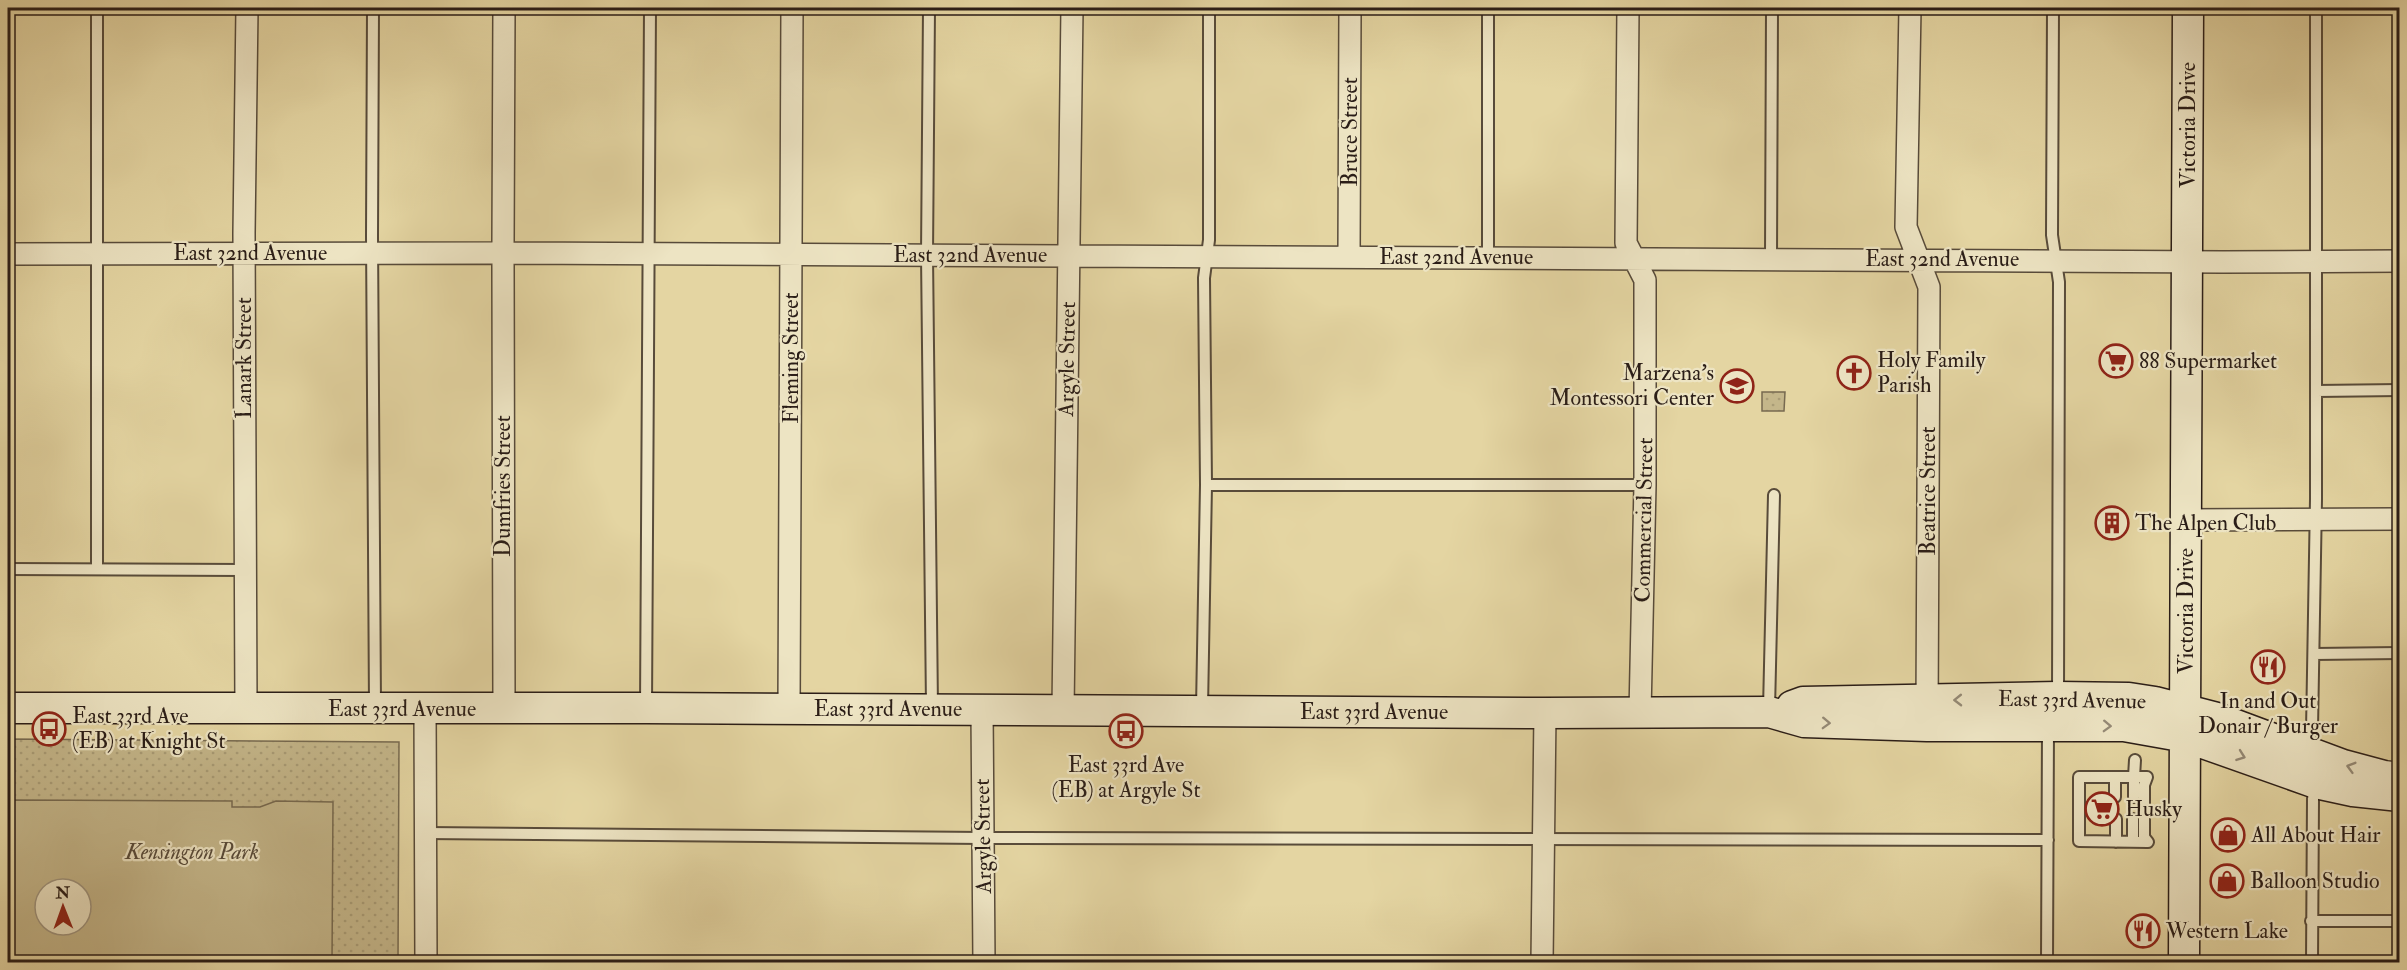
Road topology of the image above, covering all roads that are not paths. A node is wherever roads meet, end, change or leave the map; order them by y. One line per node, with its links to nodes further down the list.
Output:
1 (97, 8): 23 (lane)
2 (247, 8): 18 (street, Lanark Street)
3 (373, 8): 19 (lane)
4 (504, 8): 20 (street, Dumfries Street)
5 (650, 8): 21 (lane)
6 (792, 8): 24 (street, Fleming Street)
7 (929, 8): 25 (lane)
8 (1072, 8): 26 (street, Argyle Street)
9 (1209, 8): 27 (lane)
10 (1350, 8): 28 (street, Bruce Street)
11 (1488, 8): 29 (lane)
12 (1628, 8): 31 (street, Commercial Street)
13 (1772, 8): 30 (lane)
14 (1910, 8): 32 (street, Beatrice Street)
15 (2053, 8): 33 (lane)
16 (2188, 8): 34 (street, Victoria Drive)
17 (2316, 8): 36 (lane)
18 (244, 253): 19 (street, East 32nd Avenue); 23 (street, East 32nd Avenue); 47 (street, Lanark Street)
19 (372, 253): 20 (street, East 32nd Avenue); 54 (lane)
20 (503, 253): 21 (street, East 32nd Avenue); 56 (street, Dumfries Street)
21 (649, 253): 24 (street, East 32nd Avenue); 53 (lane)
22 (8, 254): 23 (street, East 32nd Avenue)
23 (97, 254): 46 (lane)
24 (792, 254): 25 (street, East 32nd Avenue); 57 (street, Fleming Street)
25 (927, 255): 26 (street, East 32nd Avenue); 58 (lane)
26 (1068, 256): 27 (street, East 32nd Avenue); 60 (street, Argyle Street)
27 (1206, 256): 28 (street, East 32nd Avenue); 39 (lane)
28 (1350, 257): 29 (street, East 32nd Avenue)
29 (1488, 257): 31 (street, East 32nd Avenue)
30 (1771, 258): 31 (street, East 32nd Avenue); 32 (street, East 32nd Avenue)
31 (1634, 259): 40 (street, Commercial Street)
32 (1918, 259): 33 (street, East 32nd Avenue); 65 (street, Beatrice Street)
33 (2056, 260): 34 (street, East 32nd Avenue); 50 (lane)
34 (2187, 261): 36 (street, East 32nd Avenue); 43 (street, Victoria Drive)
35 (2400, 261): 36 (street, East 32nd Avenue)
36 (2317, 262): 38 (lane)
37 (2400, 390): 38 (lane)
38 (2316, 391): 44 (lane)
39 (1206, 485): 40 (lane); 61 (lane)
40 (1645, 485): 64 (street, Commercial Street)
41 (1774, 495): 62 (lane)
42 (2400, 519): 44 (street)
43 (2186, 520): 44 (street); 66 (street, Victoria Drive)
44 (2315, 520): 49 (lane)
45 (8, 569): 46 (lane)
46 (97, 569): 47 (lane)
47 (246, 570): 52 (street, Lanark Street)
48 (2400, 653): 49 (lane)
49 (2314, 654): 68 (lane)
50 (2058, 697): 65 (street, East 33rd Avenue, one-way to 65); 66 (street, East 33rd Avenue)
51 (8, 708): 52 (street, East 33rd Avenue)
52 (246, 708): 54 (street, East 33rd Avenue)
53 (646, 708): 56 (street, East 33rd Avenue); 57 (street, East 33rd Avenue)
54 (375, 709): 55 (street, East 33rd Avenue)
55 (425, 709): 56 (street, East 33rd Avenue); 79 (street)
56 (504, 709)
57 (789, 709): 58 (street, East 33rd Avenue)
58 (932, 710): 59 (street, East 33rd Avenue)
59 (982, 710): 60 (street, East 33rd Avenue); 80 (street, Argyle Street)
60 (1063, 710): 61 (street, East 33rd Avenue)
61 (1202, 711): 63 (street, East 33rd Avenue)
62 (1769, 712): 64 (street, East 33rd Avenue); 65 (street, East 33rd Avenue)
63 (1545, 713): 64 (street, East 33rd Avenue); 81 (street)
64 (1640, 713)
65 (1927, 713): 67 (street, East 33rd Avenue)
66 (2186, 723): 67 (street, East 33rd Avenue, one-way to 66); 68 (street, East 33rd Avenue); 73 (street, East 33rd Avenue, one-way to 73); 91 (street, Victoria Drive)
67 (2048, 726): 82 (lane)
68 (2304, 752): 72 (street, East 33rd Avenue, one-way to 68)
69 (2135, 760): 71 (lane)
70 (2115, 777): 71 (lane); 74 (lane); 83 (lane)
71 (2134, 777): 75 (lane); 84 (lane)
72 (2400, 778)
73 (2316, 783): 76 (street, East 33rd Avenue); 85 (lane)
74 (2115, 796)
75 (2134, 796)
76 (2400, 796)
77 (2116, 819): 83 (lane)
78 (2133, 819): 84 (lane)
79 (425, 833): 80 (lane); 87 (street)
80 (983, 838): 81 (lane); 88 (street, Argyle Street)
81 (1544, 839): 82 (lane); 89 (street)
82 (2048, 840): 90 (lane)
83 (2116, 842): 84 (lane)
84 (2133, 842)
85 (2311, 921): 86 (lane); 92 (lane)
86 (2400, 921)
87 (426, 963)
88 (984, 963)
89 (1542, 963)
90 (2047, 963)
91 (2184, 963)
92 (2312, 963)

